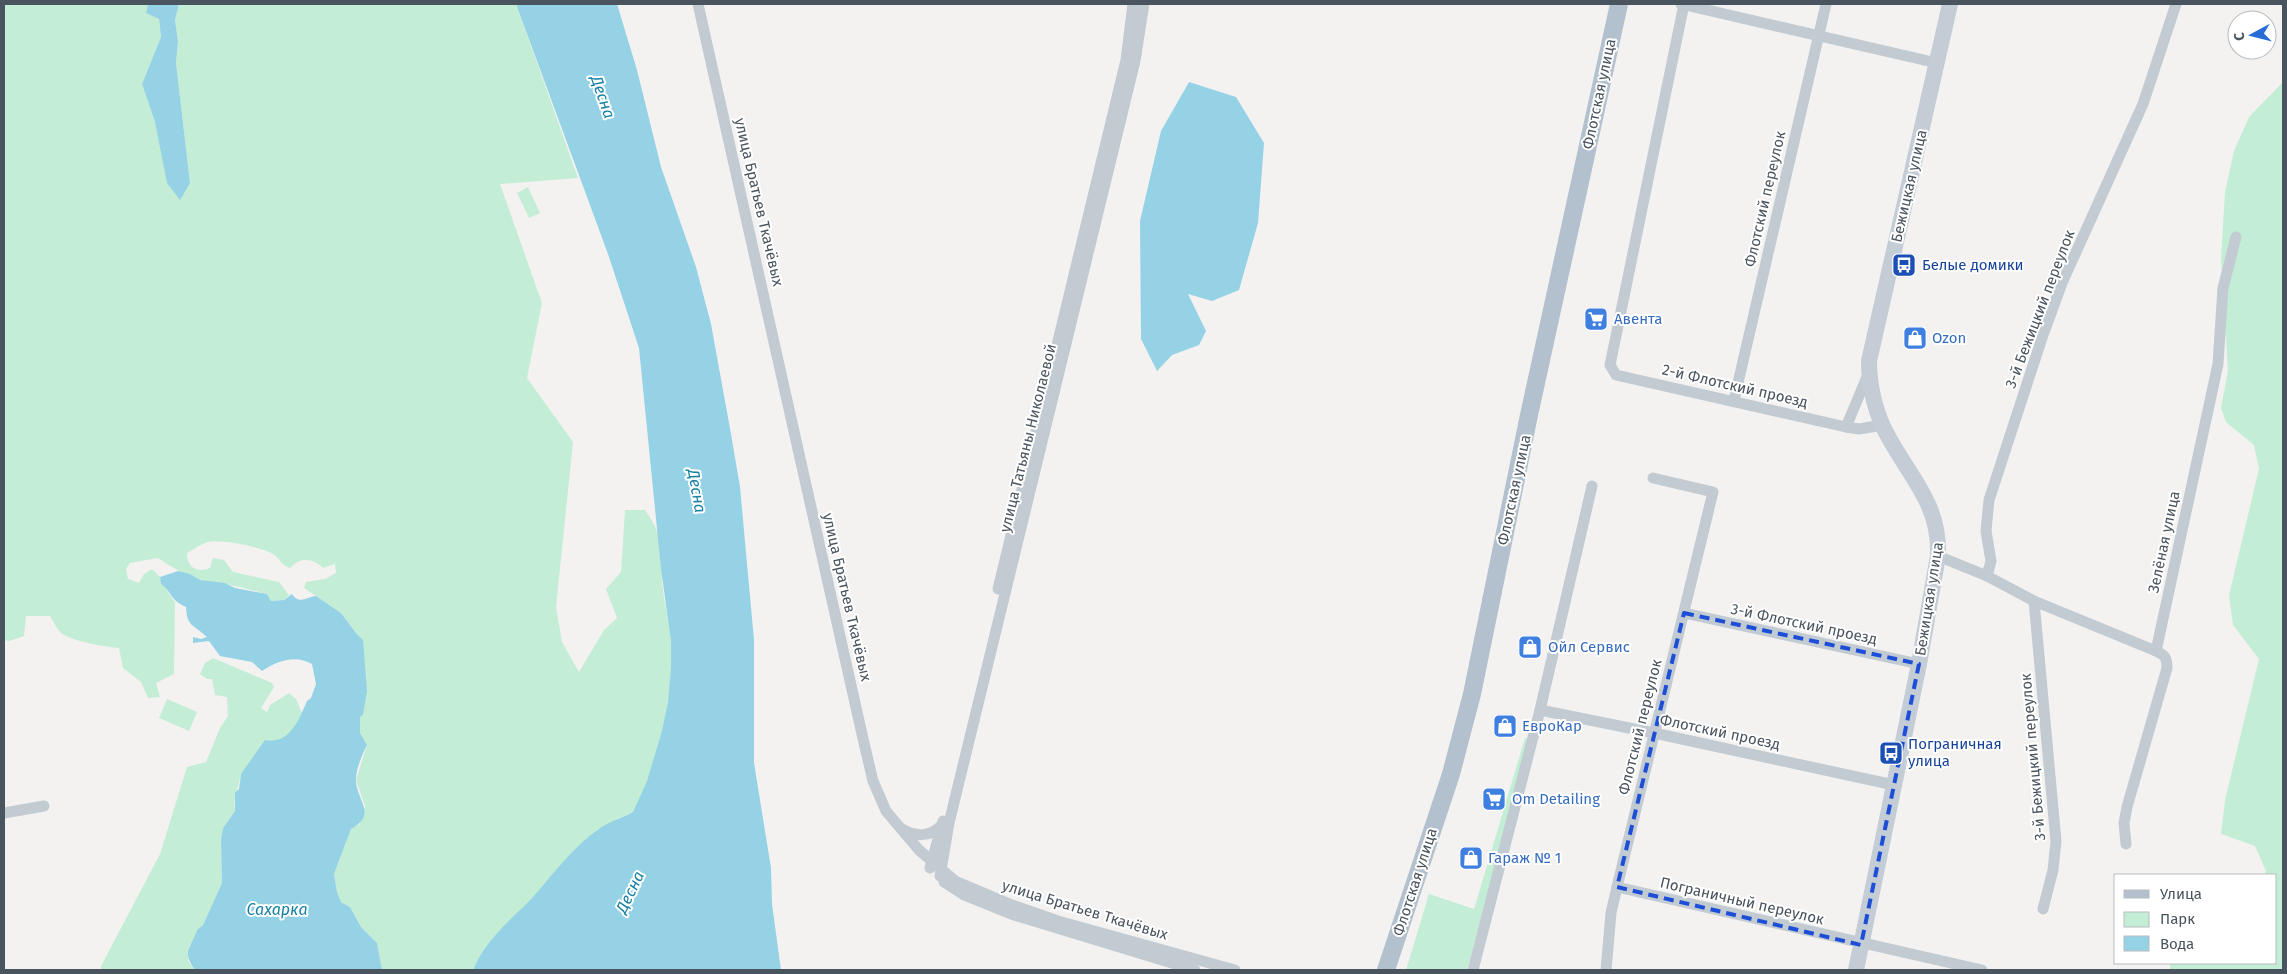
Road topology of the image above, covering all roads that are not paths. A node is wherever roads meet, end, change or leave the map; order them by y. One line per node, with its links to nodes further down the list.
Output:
1 (692, 4): 34 (street, улица Братьев Ткачёвых)
2 (698, 4): 31 (street, улица Братьев Ткачёвых)
3 (1133, 4): 32 (street, улица Татьяны Николаевой)
4 (1144, 4): 32 (street, улица Татьяны Николаевой)
5 (1619, 4): 41 (main road, Флотская улица)
6 (1631, 4): 42 (main road, Флотская улица)
7 (1683, 4): 11 (street); 15 (street, 2-й Флотский проезд)
8 (1826, 4): 11 (street, Флотский переулок)
9 (1950, 4): 12 (street, Бежицкая улица)
10 (2176, 4): 21 (street, 3-й Бежицкий переулок)
11 (1819, 36): 12 (street); 15 (street, Флотский переулок)
12 (1937, 63): 14 (street, Бежицкая улица)
13 (2236, 238): 24 (street, Зелёная улица)
14 (1869, 370): 16 (street, Бежицкая улица); 17 (street)
15 (1734, 400): 17 (street, 2-й Флотский проезд)
16 (1883, 425): 17 (street, 2-й Флотский проезд); 20 (street, Бежицкая улица)
17 (1846, 427)
18 (1653, 478): 23 (street, Флотский переулок)
19 (1592, 486): 26 (street)
20 (1938, 556): 21 (street); 25 (street, Бежицкая улица)
21 (1987, 576): 22 (street)
22 (2034, 601): 24 (street); 37 (street, 3-й Бежицкий переулок)
23 (1684, 613): 25 (street, 3-й Флотский проезд); 27 (street, Флотский переулок)
24 (2156, 651): 33 (street)
25 (1919, 664): 28 (street, Бежицкая улица)
26 (1540, 710): 27 (street, Флотский проезд); 43 (street)
27 (1654, 733): 28 (street, Флотский проезд); 36 (street, Флотский переулок)
28 (1894, 786): 38 (street, Бежицкая улица)
29 (44, 806): 30 (street)
30 (4, 813)
31 (897, 826): 32 (street); 34 (street, улица Братьев Ткачёвых)
32 (945, 827): 34 (street, улица Татьяны Николаевой); 35 (street)
33 (2126, 844)
34 (931, 866): 35 (street, улица Братьев Ткачёвых)
35 (943, 875): 39 (street, улица Братьев Ткачёвых); 40 (street, улица Братьев Ткачёвых)
36 (1617, 888): 38 (street, Пограничный переулок); 44 (street, Флотский переулок)
37 (2043, 909)
38 (1861, 945): 45 (street, Бежицкая улица); 46 (street)
39 (1195, 970)
40 (1236, 970)
41 (1386, 970)
42 (1399, 970)
43 (1473, 970)
44 (1606, 970)
45 (1856, 970)
46 (1982, 970)

